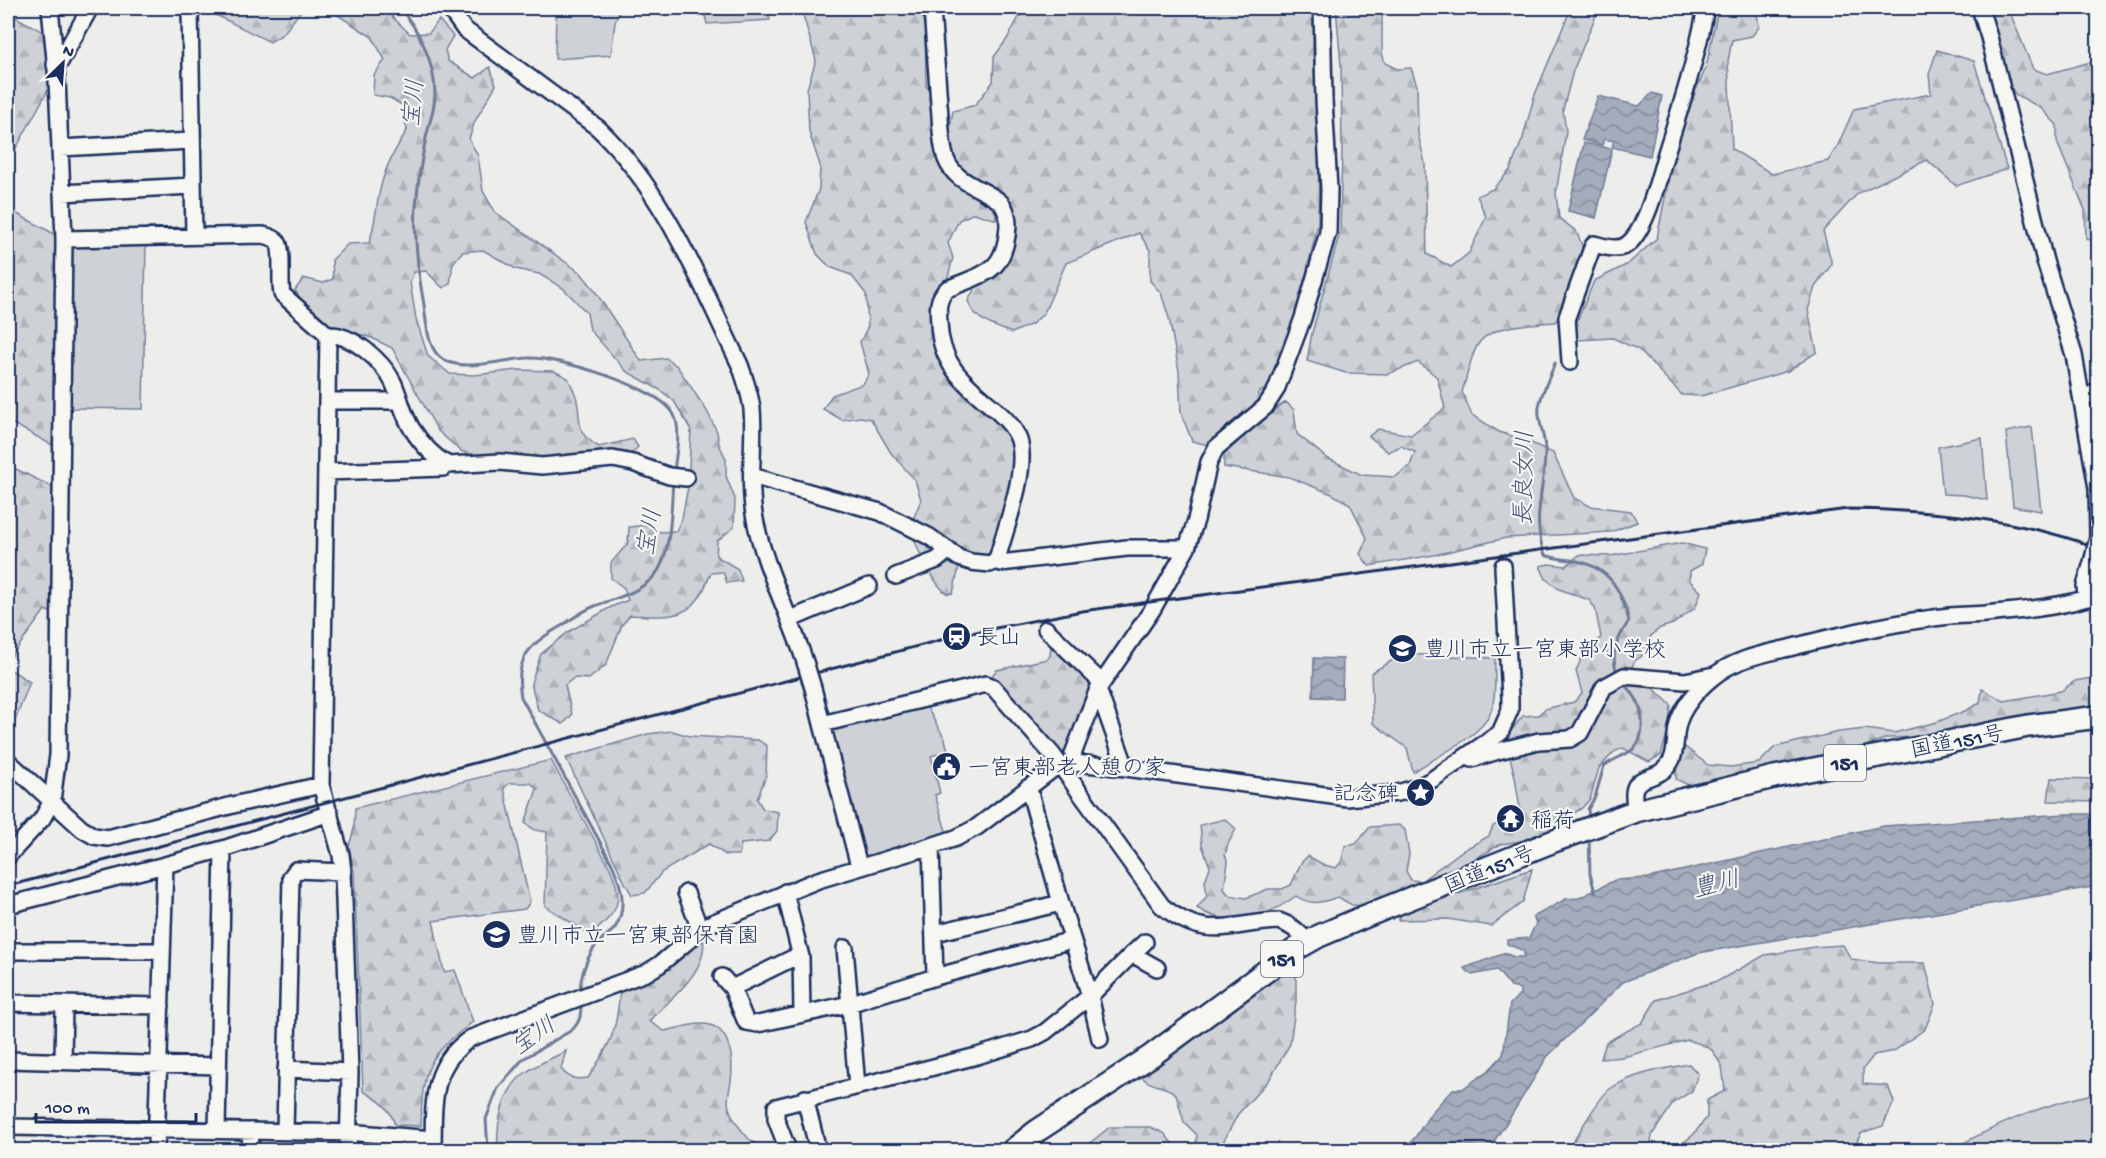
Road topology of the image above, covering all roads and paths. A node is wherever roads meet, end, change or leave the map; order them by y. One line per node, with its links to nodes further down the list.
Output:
1 (50, 8): 11 (street)
2 (90, 8): 11 (street)
3 (448, 8): 10 (street)
4 (459, 8): 10 (street)
5 (932, 8): 32 (street)
6 (1322, 8): 30 (street)
7 (1706, 8): 19 (street)
8 (1980, 8): 21 (street)
9 (190, 9): 12 (street)
10 (464, 29): 26 (street)
11 (55, 65): 13 (street)
12 (191, 141): 13 (street); 14 (street)
13 (60, 148): 15 (street)
14 (192, 186): 15 (street); 16 (street)
15 (62, 193): 17 (street)
16 (194, 236): 17 (street); 18 (street)
17 (64, 239): 49 (street)
18 (328, 335): 22 (street); 23 (street)
19 (1570, 362)
20 (2098, 392): 21 (street)
21 (2082, 399): 28 (street)
22 (399, 400): 23 (street); 24 (street)
23 (328, 401): 25 (street)
24 (448, 465): 25 (street); 27 (street)
25 (326, 472): 47 (street)
26 (752, 476): 31 (street); 37 (street)
27 (686, 478)
28 (2098, 513): 29 (street)
29 (2098, 536): 36 (street, bridge)
30 (1187, 548): 32 (street); 40 (street)
31 (949, 550): 32 (street); 34 (street)
32 (995, 561)
33 (1503, 567): 43 (street)
34 (896, 576)
35 (869, 586): 37 (street)
36 (2092, 597): 39 (street)
37 (790, 619): 42 (street, bridge)
38 (1046, 629): 40 (street)
39 (1714, 675): 43 (street); 50 (street)
40 (1100, 686): 45 (street); 46 (street)
41 (2098, 717): 50 (highway, 国道151号 / 151)
42 (822, 724): 45 (street); 56 (street)
43 (1463, 759): 46 (street)
44 (8, 761): 49 (street)
45 (1068, 764): 46 (street); 48 (street); 66 (street)
46 (1126, 768)
47 (321, 785): 49 (street); 51 (street)
48 (1027, 788): 52 (street); 60 (street)
49 (52, 801): 54 (street)
50 (1636, 811): 66 (highway, 国道151号 / 151)
51 (330, 813): 53 (street); 57 (street)
52 (931, 846): 56 (street); 63 (street)
53 (223, 849): 55 (street); 84 (street)
54 (8, 856)
55 (165, 865): 61 (street); 69 (street)
56 (860, 866): 58 (street)
57 (343, 872): 85 (street); 86 (street)
58 (785, 892): 62 (street); 71 (street)
59 (686, 893): 62 (street)
60 (1061, 903): 63 (street); 64 (street)
61 (8, 904)
62 (700, 929): 95 (street)
63 (935, 933): 73 (street)
64 (1072, 940): 73 (street); 74 (street)
65 (1145, 942): 70 (street)
66 (1307, 942): 101 (highway, 国道151号 / 151)
67 (845, 948): 77 (street)
68 (8, 951): 69 (street)
69 (162, 951): 78 (street)
70 (1132, 954): 72 (street); 74 (street)
71 (801, 957): 79 (street); 79 (street)
72 (1157, 968)
73 (935, 977): 77 (street)
74 (1090, 996): 80 (street); 87 (street)
75 (8, 1003): 76 (street)
76 (64, 1004): 78 (street); 82 (street)
77 (849, 1004): 79 (street); 87 (street)
78 (161, 1005): 83 (street)
79 (802, 1014)
80 (1100, 1039)
81 (8, 1060): 82 (street)
82 (63, 1061): 83 (street)
83 (160, 1065): 84 (street); 90 (street)
84 (218, 1066): 91 (street)
85 (285, 1069): 86 (street); 93 (street)
86 (350, 1072): 94 (street)
87 (857, 1086): 88 (street)
88 (805, 1098): 99 (street); 100 (street)
89 (8, 1127): 90 (street)
90 (158, 1129): 91 (street); 96 (street)
91 (217, 1130): 92 (street)
92 (252, 1131): 93 (street); 97 (street)
93 (285, 1131): 94 (street)
94 (349, 1133): 95 (street); 98 (street)
95 (433, 1145)
96 (156, 1150)
97 (250, 1150)
98 (348, 1150)
99 (788, 1150)
100 (818, 1150)
101 (1013, 1150)

